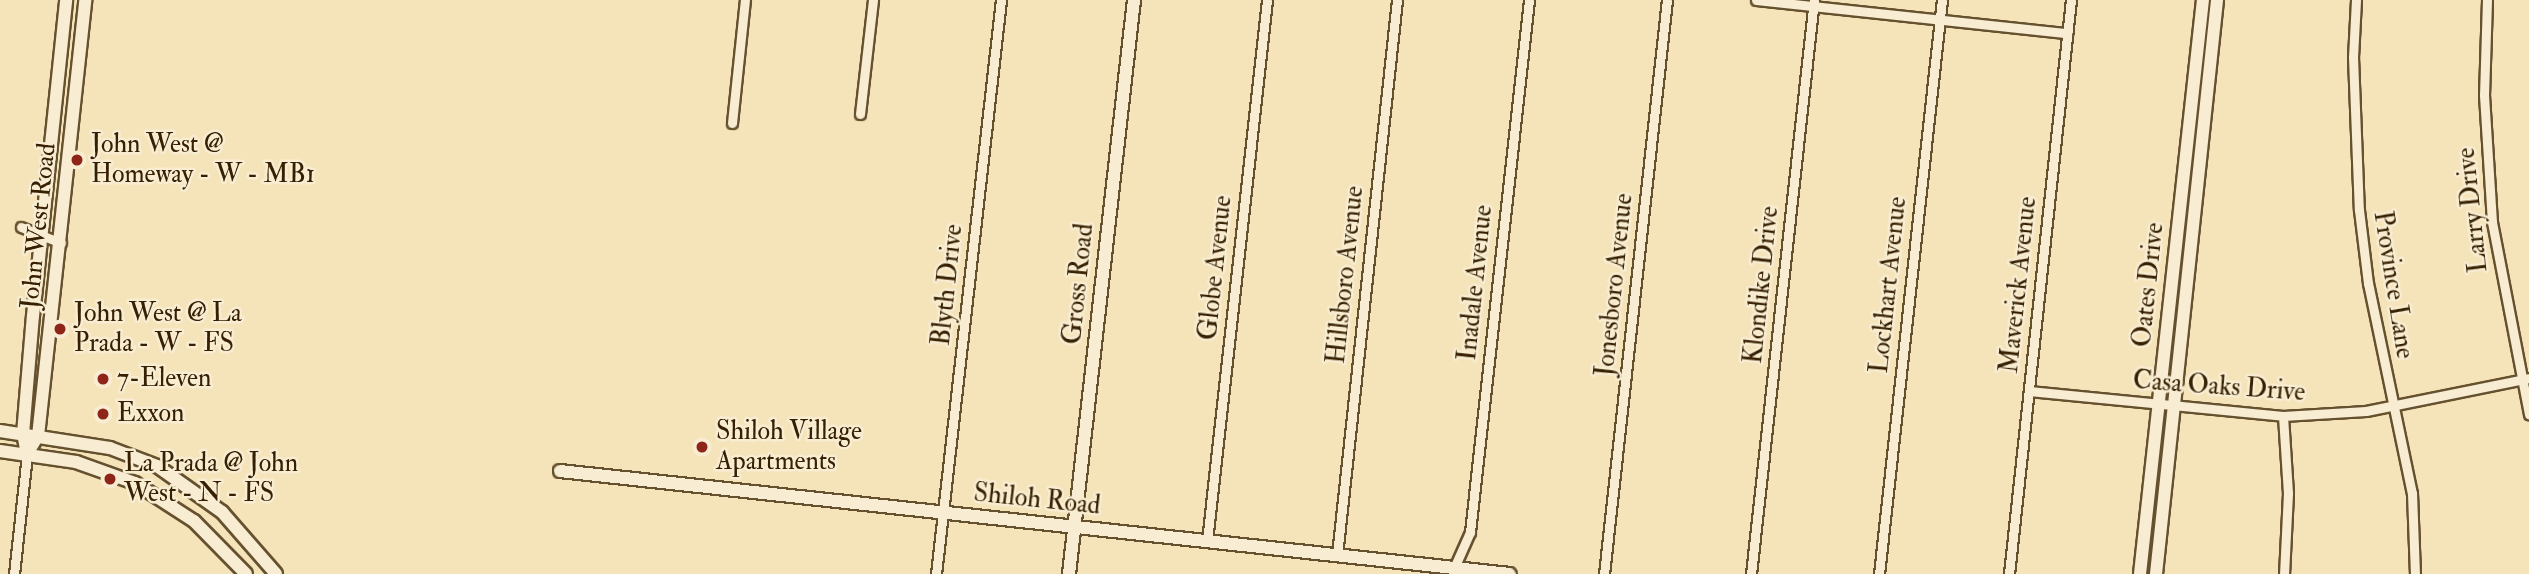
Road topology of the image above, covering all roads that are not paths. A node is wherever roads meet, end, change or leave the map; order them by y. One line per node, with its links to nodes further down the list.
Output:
1 (66, 0): 22 (main road, John West Road)
2 (85, 0): 23 (main road, John West Road)
3 (745, 0): 24 (street)
4 (873, 0): 21 (street)
5 (1001, 0): 41 (street, Blyth Drive)
6 (1134, 0): 42 (main road, Gross Road)
7 (1267, 0): 43 (street, Globe Avenue)
8 (1397, 0): 44 (street, Hillsboro Avenue)
9 (1529, 0): 46 (street, Inadale Avenue)
10 (1667, 0): 53 (street, Jonesboro Avenue)
11 (1756, 0): 18 (street)
12 (1942, 0): 19 (street, Lockhart Avenue)
13 (2071, 0): 20 (street, Maverick Avenue)
14 (2203, 0): 30 (main road, Oates Drive)
15 (2217, 0): 32 (main road, Oates Drive)
16 (2356, 0): 31 (street, Province Lane)
17 (2487, 0): 28 (street, Larry Drive)
18 (1814, 3): 19 (street); 54 (street, Klondike Drive)
19 (1939, 20): 20 (street); 55 (street, Lockhart Avenue)
20 (2067, 33): 29 (street, Maverick Avenue)
21 (860, 114)
22 (53, 119): 23 (main road); 26 (main road, John West Road)
23 (73, 122): 27 (main road, John West Road)
24 (732, 122)
25 (21, 227): 26 (street)
26 (41, 234): 27 (street); 36 (main road, John West Road)
27 (61, 243): 37 (main road, John West Road)
28 (2526, 378): 31 (street, Casa Oaks Drive); 33 (street, Larry Drive)
29 (2029, 391): 30 (street, Casa Oaks Drive); 56 (street, Maverick Avenue)
30 (2159, 406): 32 (street, Casa Oaks Drive); 57 (main road, Oates Drive)
31 (2394, 406): 34 (street, Casa Oaks Drive); 60 (street, Province Lane)
32 (2173, 408): 34 (street, Casa Oaks Drive); 58 (main road, Oates Drive)
33 (2529, 414)
34 (2283, 416): 59 (street)
35 (0, 431): 36 (main road)
36 (23, 434): 37 (main road); 39 (main road, John West Road)
37 (38, 436): 39 (main road, John West Road); 49 (main road)
38 (0, 451): 39 (main road)
39 (27, 454): 47 (street, John West Road); 48 (main road)
40 (560, 471): 41 (main road, Shiloh Road)
41 (943, 512): 42 (main road, Shiloh Road); 50 (street, Blyth Drive)
42 (1074, 527): 43 (main road, Shiloh Road); 51 (main road, Gross Road)
43 (1207, 541): 44 (main road, Shiloh Road)
44 (1336, 555): 45 (main road, Shiloh Road)
45 (1399, 568): 46 (main road, Shiloh Road)
46 (1454, 568): 52 (main road, Shiloh Road)
47 (14, 574)
48 (246, 574)
49 (276, 574)
50 (936, 574)
51 (1069, 574)
52 (1509, 574)
53 (1604, 574)
54 (1751, 574)
55 (1879, 574)
56 (2009, 574)
57 (2140, 574)
58 (2156, 574)
59 (2284, 574)
60 (2415, 574)

